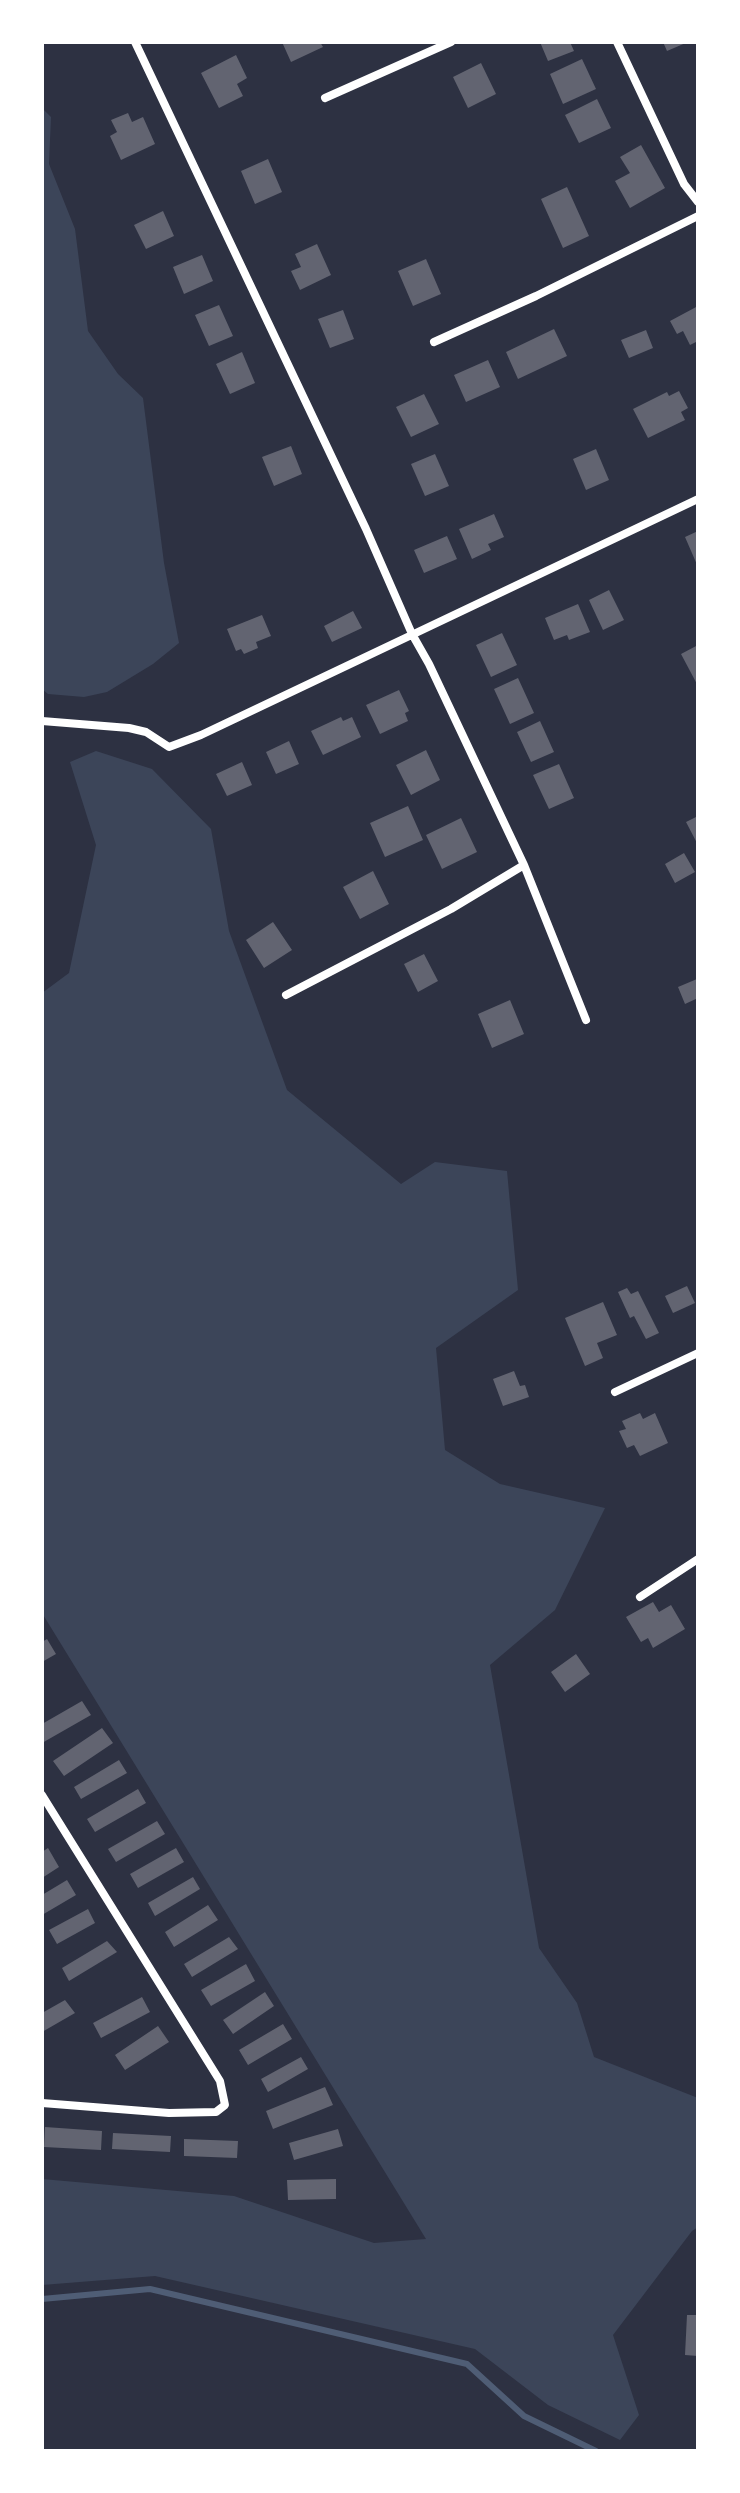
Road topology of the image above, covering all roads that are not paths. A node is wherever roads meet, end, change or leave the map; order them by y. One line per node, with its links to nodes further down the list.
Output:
1 (135, 42): 9 (street)
2 (451, 42): 4 (street)
3 (617, 42): 5 (street)
4 (325, 98)
5 (698, 202)
6 (698, 216): 7 (street)
7 (434, 342)
8 (698, 499): 9 (street)
9 (412, 634): 10 (street); 11 (street)
10 (42, 721)
11 (524, 865): 12 (street); 13 (street)
12 (286, 995)
13 (586, 1020)
14 (698, 1353): 15 (street)
15 (615, 1392)
16 (698, 1559): 17 (street)
17 (640, 1597)
18 (42, 1795): 19 (street)
19 (42, 2103)

